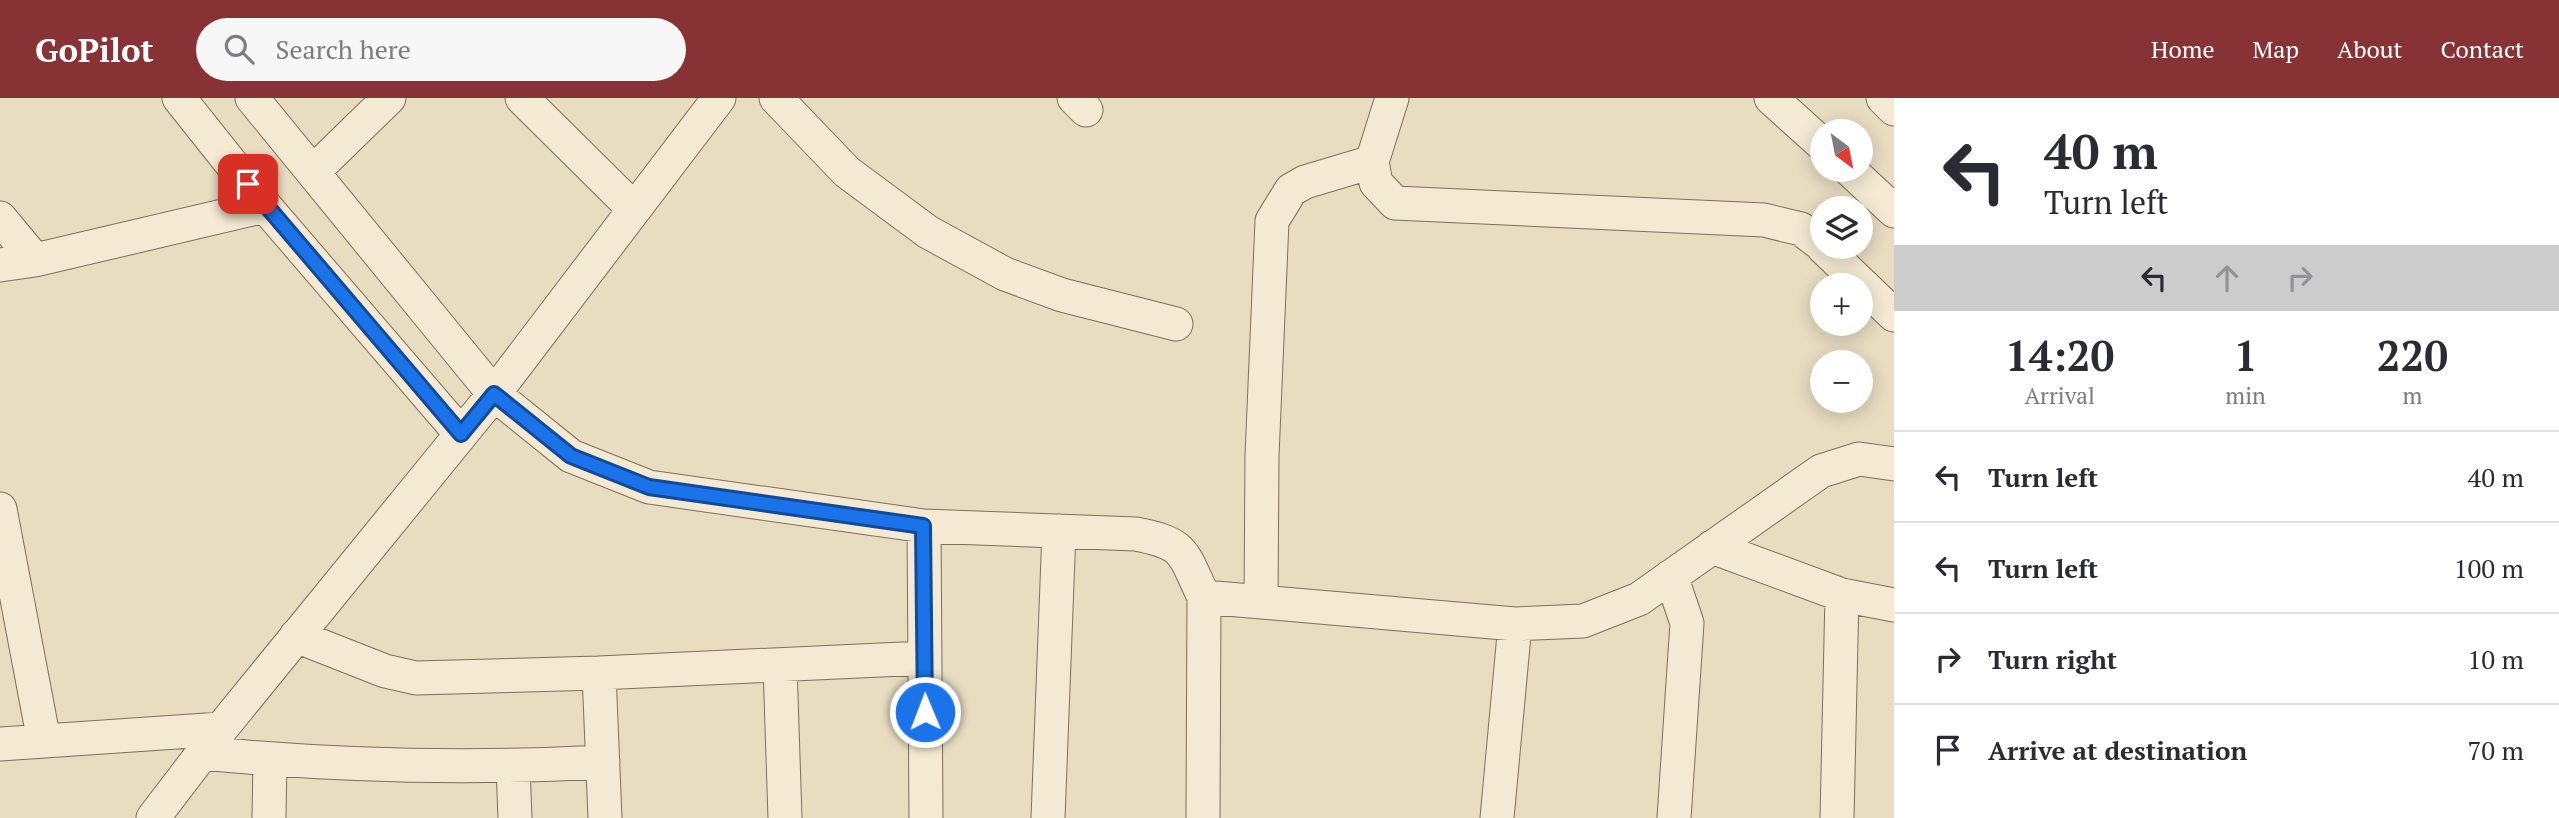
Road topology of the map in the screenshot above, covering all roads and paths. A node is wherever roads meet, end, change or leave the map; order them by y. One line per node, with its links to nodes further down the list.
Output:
1 (179, 98): 15 (street)
2 (252, 98): 13 (street)
3 (389, 98): 13 (street)
4 (522, 98): 16 (street)
5 (719, 98): 16 (street)
6 (776, 98): 24 (street)
7 (1392, 98): 12 (street)
8 (1771, 98): 11 (street)
9 (1883, 98): 10 (street)
10 (1894, 109)
11 (1810, 133)
12 (1372, 162): 19 (street); 35 (street)
13 (313, 172): 25 (street)
14 (1863, 182): 17 (street)
15 (265, 206): 21 (street); 26 (street)
16 (634, 209): 25 (street)
17 (1894, 211)
18 (0, 218): 21 (street)
19 (1810, 236)
20 (1836, 259): 23 (street)
21 (35, 260): 22 (street)
22 (0, 265)
23 (1894, 315)
24 (1176, 324)
25 (494, 394): 26 (street); 29 (street)
26 (461, 434): 38 (street)
27 (1894, 464): 31 (street)
28 (0, 509): 42 (street)
29 (923, 526): 30 (street); 39 (street)
30 (1059, 531): 34 (street); 54 (street)
31 (1712, 547): 32 (street); 33 (street)
32 (1671, 576): 37 (street); 57 (street)
33 (1842, 595): 36 (street); 58 (street)
34 (1204, 597): 35 (street); 55 (street)
35 (1261, 602): 37 (street)
36 (1894, 605)
37 (1515, 624): 56 (street)
38 (296, 636): 41 (street); 43 (street)
39 (924, 658): 40 (street); 53 (street)
40 (780, 665): 41 (street); 52 (street)
41 (599, 673): 46 (street)
42 (44, 741): 43 (street); 44 (street)
43 (212, 741): 45 (street); 48 (street)
44 (0, 744)
45 (270, 760): 47 (street); 49 (street)
46 (603, 762): 47 (street); 51 (street)
47 (513, 766): 50 (street)
48 (153, 818)
49 (269, 818)
50 (515, 818)
51 (605, 818)
52 (785, 818)
53 (926, 818)
54 (1048, 818)
55 (1203, 818)
56 (1497, 818)
57 (1674, 818)
58 (1837, 818)

